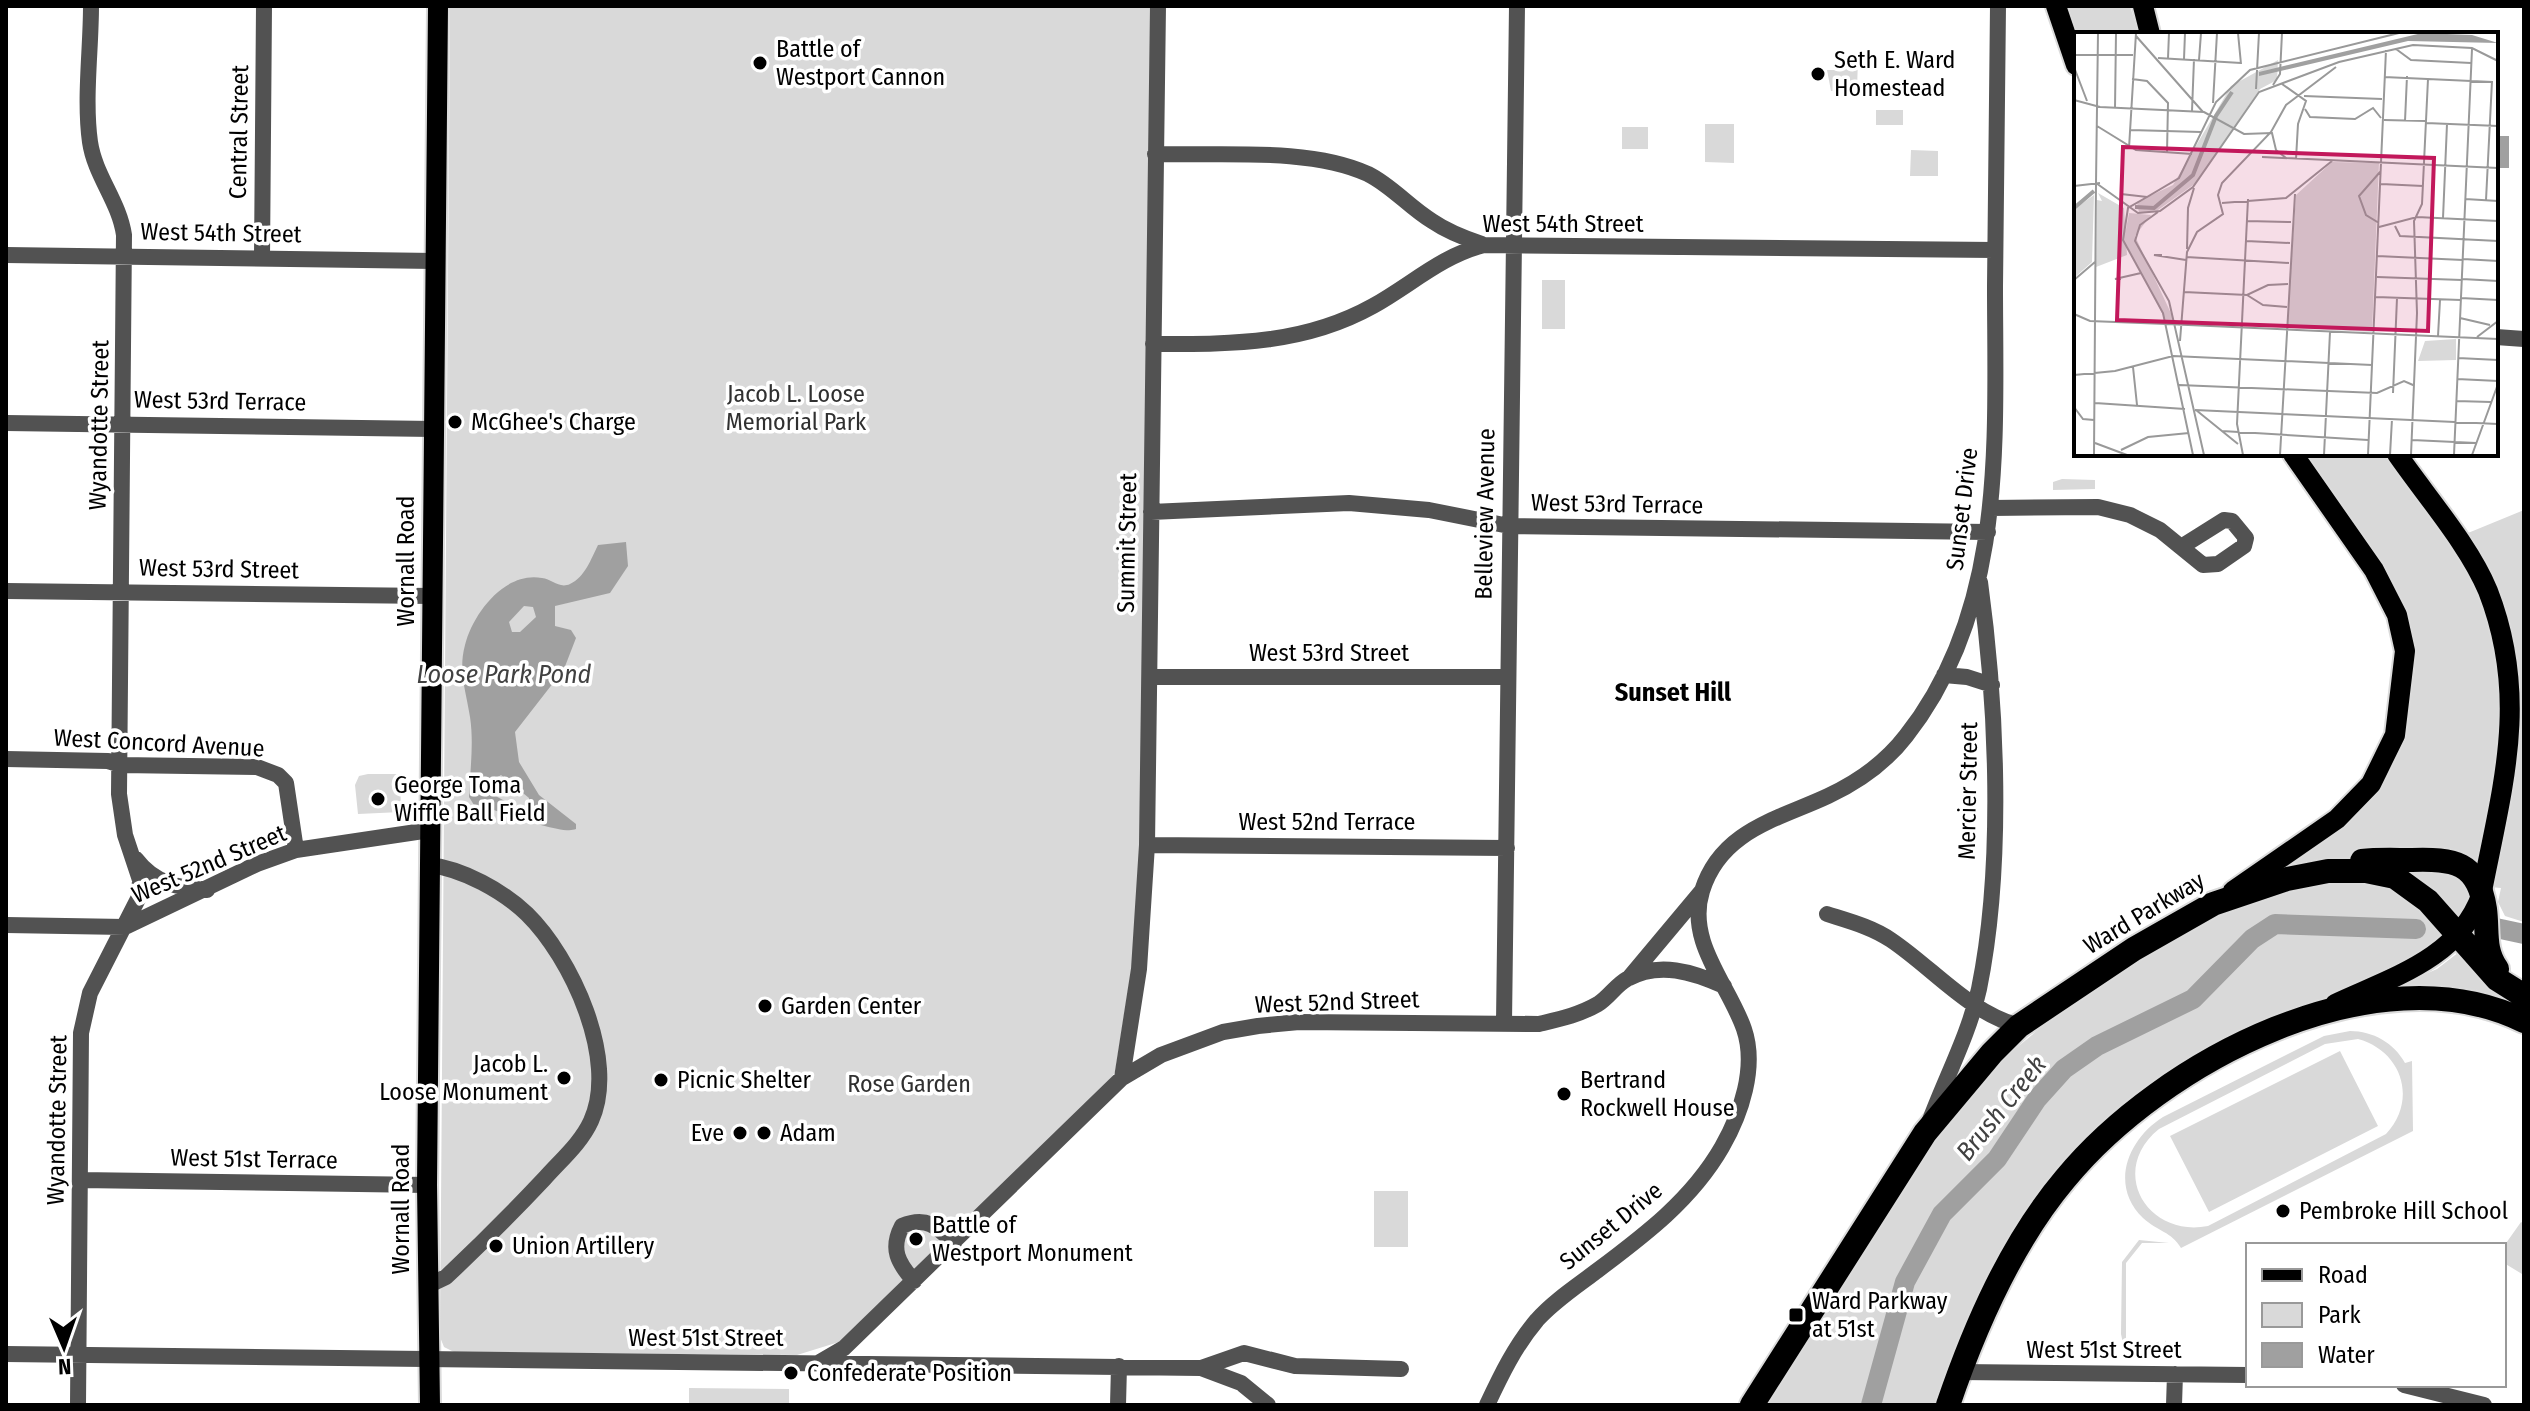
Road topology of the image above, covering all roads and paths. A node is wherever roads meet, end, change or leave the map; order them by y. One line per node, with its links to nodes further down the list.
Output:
1 (91, 6): 16 (street, Wyandotte Street)
2 (264, 6): 17 (street, Central Street)
3 (438, 6): 18 (main road, Wornall Road)
4 (1158, 6): 11 (street, Summit Street)
5 (1517, 6): 13 (street, Belleview Avenue)
6 (1998, 6): 14 (street, Sunset Drive)
7 (2056, 6): 10 (main road)
8 (2143, 6): 9 (main road)
9 (2150, 32)
10 (2074, 59)
11 (1155, 154): 12 (street); 19 (street, Summit Street)
12 (1484, 245): 13 (street, West 54th Street); 19 (street, West 54th Street)
13 (1512, 246): 14 (street, West 54th Street); 27 (street, Belleview Avenue)
14 (1995, 250): 25 (street, Sunset Drive)
15 (6, 255): 16 (street, West 54th Street)
16 (125, 256): 17 (street, West 54th Street); 21 (street, Wyandotte Street)
17 (262, 258): 18 (street, West 54th Street)
18 (435, 261): 22 (main road, Wornall Road)
19 (1153, 344): 26 (street, Summit Street)
20 (6, 423): 21 (street, West 53rd Terrace)
21 (124, 423): 22 (street, West 53rd Terrace); 32 (street, Wyandotte Street)
22 (433, 429): 33 (main road, Wornall Road)
23 (2294, 456): 50 (main road, Ward Parkway)
24 (2398, 456): 49 (main road)
25 (1991, 508): 28 (street, Sunset Drive); 29 (street)
26 (1151, 512): 27 (street, West 53rd Terrace); 35 (street, Summit Street)
27 (1509, 526): 28 (street, West 53rd Terrace); 36 (street, Belleview Avenue)
28 (1988, 532): 30 (street, Sunset Drive)
29 (2181, 547)
30 (1979, 576): 34 (street, Sunset Drive); 37 (street, Mercier Street)
31 (6, 591): 32 (street, West 53rd Street)
32 (122, 592): 33 (street, West 53rd Street); 39 (street, Wyandotte Street)
33 (432, 596): 40 (main road, Wornall Road)
34 (1944, 675): 37 (street); 48 (street, Sunset Drive)
35 (1150, 677): 36 (street, West 53rd Street); 41 (street, Summit Street)
36 (1508, 677): 42 (street, Belleview Avenue)
37 (1992, 685): 59 (street, Mercier Street)
38 (6, 759): 39 (street, West Concord Avenue)
39 (121, 765): 43 (street, West Concord Avenue); 44 (street, Wyandotte Street)
40 (430, 830): 43 (street, West 52nd Street); 45 (main road, Wornall Road)
41 (1147, 845): 42 (street, West 52nd Terrace); 64 (street, Summit Street)
42 (1507, 848): 62 (street, Belleview Avenue)
43 (296, 850): 47 (street, West 52nd Street)
44 (130, 851): 47 (street); 53 (street, Wyandotte Street)
45 (430, 865): 67 (main road, Wornall Road); 70 (street)
46 (2328, 871): 49 (highway); 50 (highway); 54 (highway)
47 (209, 890): 53 (street, West 52nd Street)
48 (1701, 892): 55 (street, Sunset Drive); 56 (street, Sunset Drive)
49 (2481, 896): 54 (main road); 57 (highway)
50 (2213, 904): 63 (highway, Ward Parkway)
51 (1827, 914): 59 (street)
52 (6, 925): 53 (street, West 52nd Street)
53 (125, 927): 66 (street, Wyandotte Street)
54 (2458, 934): 58 (highway); 60 (main road)
55 (1628, 979): 56 (street, West 52nd Street); 62 (street, West 52nd Street)
56 (1724, 986): 88 (street, Sunset Drive)
57 (2524, 990)
58 (2524, 996)
59 (1973, 1005): 63 (street); 65 (street, Mercier Street)
60 (2320, 1011): 61 (highway); 80 (highway)
61 (2524, 1021)
62 (1504, 1023): 64 (street, West 52nd Street)
63 (2019, 1026): 65 (highway, Ward Parkway)
64 (1122, 1078): 68 (street, West 52nd Street)
65 (1925, 1133): 89 (highway, Ward Parkway)
66 (80, 1180): 67 (street, West 51st Terrace); 73 (street, Wyandotte Street)
67 (427, 1185): 70 (main road, Wornall Road)
68 (954, 1243): 69 (street, West 52nd Street); 69 (street)
69 (914, 1281): 71 (street, West 52nd Street)
70 (427, 1286): 74 (main road, Wornall Road)
71 (864, 1328): 75 (street, West 52nd Street); 76 (street)
72 (6, 1354): 73 (street, West 51st Street)
73 (79, 1355): 74 (street, West 51st Street); 84 (street, Wyandotte Street)
74 (430, 1361): 75 (street, West 51st Street); 85 (main road, Wornall Road)
75 (819, 1363): 76 (street, West 51st Street)
76 (875, 1363): 77 (street, West 51st Street)
77 (1119, 1366): 78 (street, West 51st Street); 86 (street)
78 (1201, 1368): 79 (street, West 51st Street); 87 (street)
79 (1401, 1369)
80 (1959, 1372): 81 (street, West 51st Street); 90 (highway)
81 (2175, 1374): 82 (street, West 51st Street); 91 (street)
82 (2246, 1375)
83 (2412, 1387): 92 (street)
84 (78, 1405)
85 (430, 1405)
86 (1118, 1405)
87 (1268, 1405)
88 (1487, 1405)
89 (1752, 1405)
90 (1948, 1405)
91 (2174, 1405)
92 (2484, 1405)

